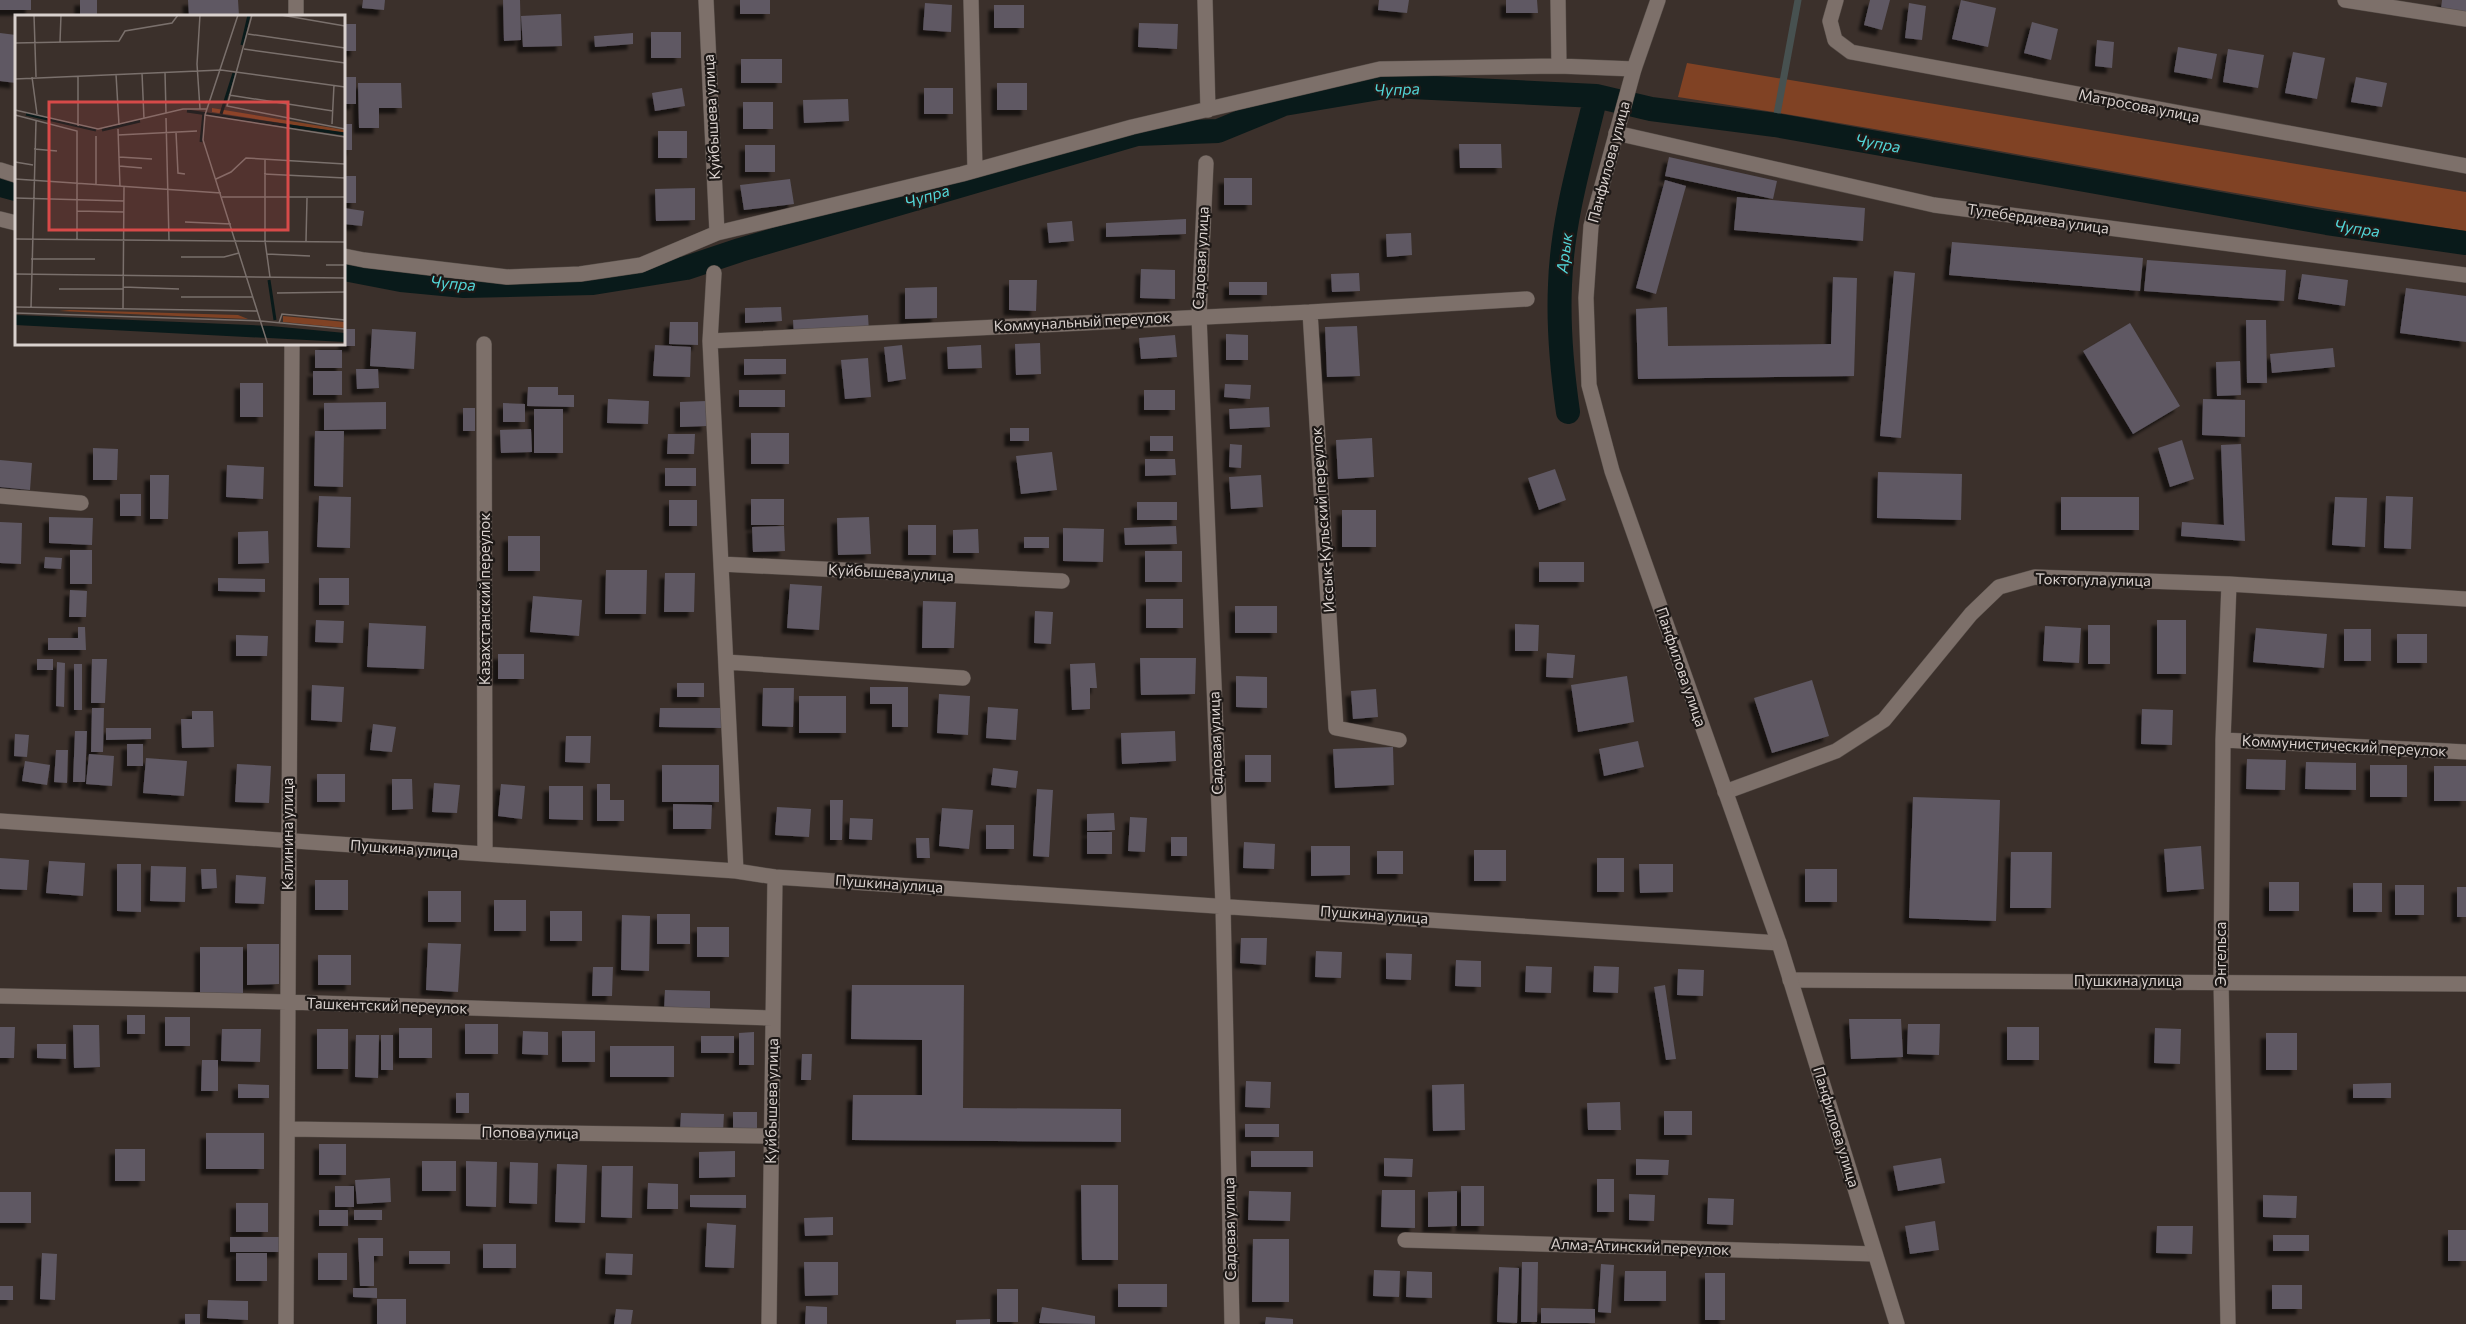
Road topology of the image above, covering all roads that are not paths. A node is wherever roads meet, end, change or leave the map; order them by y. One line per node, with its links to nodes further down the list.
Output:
1 (706, 0): 20 (street, Куйбышева улица)
2 (971, 0): 16 (street)
3 (1204, 0): 11 (street)
4 (1558, 0): 9 (street)
5 (1658, 0): 10 (street, Панфилова улица)
6 (1836, 0): 14 (street, Матросова улица)
7 (2345, 0): 8 (street)
8 (2466, 20)
9 (1559, 66): 10 (street); 11 (street)
10 (1634, 69): 12 (street, Панфилова улица)
11 (1208, 110): 16 (street)
12 (1616, 133): 23 (street, Тулебердиева улица); 41 (street, Панфилова улица)
13 (1206, 163): 26 (street, Садовая улица)
14 (2466, 166)
15 (0, 170): 17 (street)
16 (975, 170): 20 (street)
17 (15, 175)
18 (0, 219): 19 (street)
19 (15, 223)
20 (717, 234): 21 (street)
21 (345, 256)
22 (714, 273): 27 (street)
23 (2466, 275)
24 (1527, 299): 25 (street, Коммунальный переулок)
25 (1310, 312): 26 (street, Коммунальный переулок); 38 (street, Иссык-Кульский переулок)
26 (1198, 316): 27 (street, Коммунальный переулок); 47 (street, Садовая улица)
27 (710, 342): 32 (street)
28 (484, 344): 44 (street, Казахстанский переулок)
29 (292, 345): 43 (street, Калинина улица)
30 (0, 496): 31 (street)
31 (81, 503)
32 (721, 564): 33 (street, Куйбышева улица); 36 (street)
33 (1062, 581)
34 (2229, 584): 35 (street, Токтогула улица); 39 (street, Энгельса); 41 (street, Токтогула улица)
35 (2466, 599)
36 (726, 662): 37 (street); 45 (street)
37 (963, 678)
38 (1400, 740)
39 (2223, 740): 40 (street, Коммунистический переулок); 50 (street, Энгельса)
40 (2466, 752)
41 (1725, 792): 48 (street, Панфилова улица)
42 (0, 821): 43 (street, Пушкина улица)
43 (288, 841): 44 (street, Пушкина улица); 53 (street, Калинина улица)
44 (485, 854): 45 (street, Пушкина улица)
45 (736, 871): 46 (street, Пушкина улица)
46 (775, 877): 47 (street, Пушкина улица); 54 (street, Куйбышева улица)
47 (1223, 905): 48 (street, Пушкина улица); 61 (street, Садовая улица)
48 (1779, 943): 49 (street, Панфилова улица)
49 (1790, 980): 50 (street, Пушкина улица); 58 (street, Панфилова улица)
50 (2221, 981): 51 (street, Пушкина улица); 63 (street, Энгельса)
51 (2466, 984)
52 (0, 996): 53 (street, Ташкентский переулок)
53 (287, 1002): 54 (street, Ташкентский переулок); 55 (street, Калинина улица)
54 (773, 1018): 56 (street, Куйбышева улица)
55 (288, 1129): 56 (street, Попова улица); 59 (street, Калинина улица)
56 (772, 1136): 60 (street, Куйбышева улица)
57 (1405, 1240): 58 (street, Алма-Атинский переулок)
58 (1875, 1254): 62 (street, Панфилова улица)
59 (286, 1324)
60 (770, 1324)
61 (1232, 1324)
62 (1897, 1324)
63 (2228, 1324)

